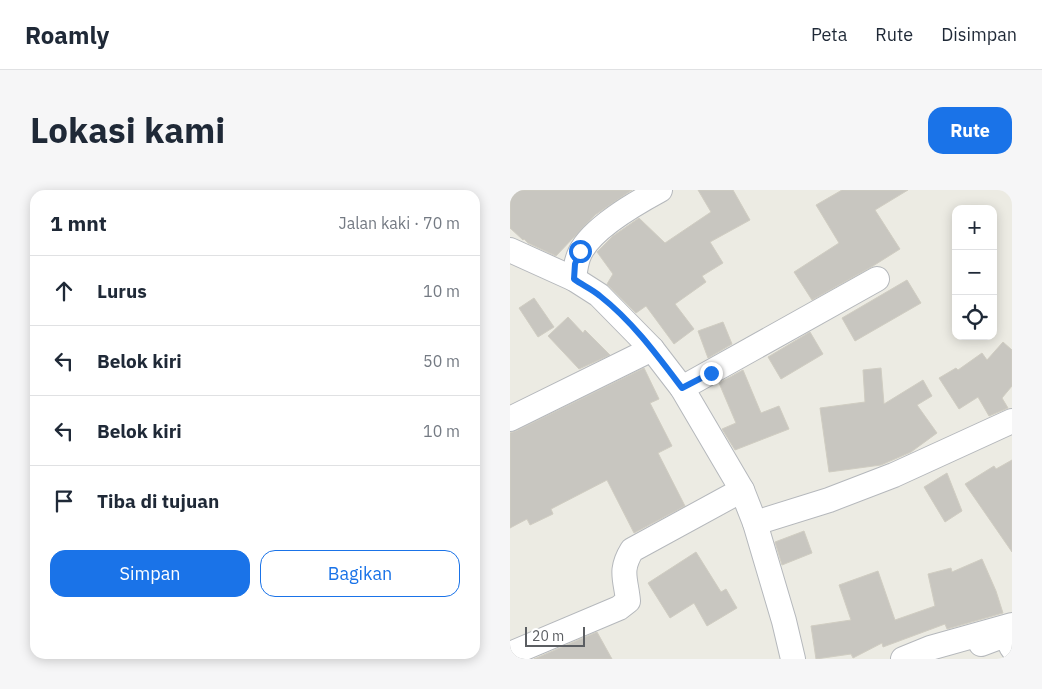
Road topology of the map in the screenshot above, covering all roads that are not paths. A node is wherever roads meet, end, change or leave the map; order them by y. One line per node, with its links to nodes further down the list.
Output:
1 (659, 190): 4 (street)
2 (510, 250): 4 (street)
3 (877, 278): 6 (street)
4 (574, 279): 5 (street)
5 (652, 349): 6 (street); 7 (street)
6 (682, 388): 9 (street)
7 (510, 419)
8 (1012, 421): 10 (street)
9 (742, 490): 10 (street); 13 (street)
10 (755, 523): 14 (street)
11 (1012, 624): 15 (street)
12 (1012, 648): 16 (street)
13 (510, 654)
14 (793, 659)
15 (903, 659)
16 (939, 659)

